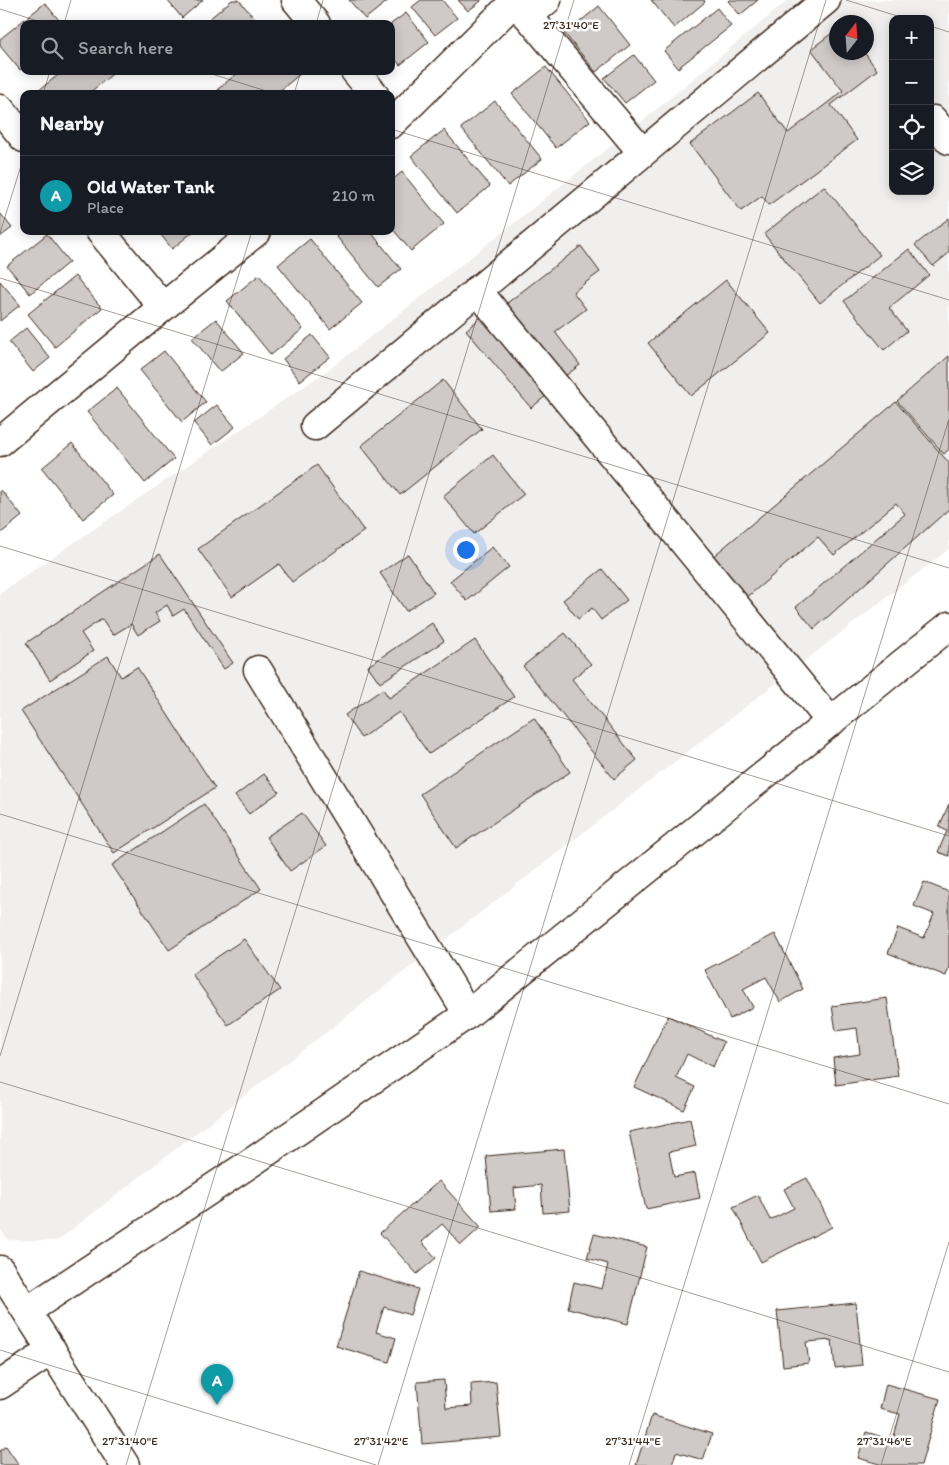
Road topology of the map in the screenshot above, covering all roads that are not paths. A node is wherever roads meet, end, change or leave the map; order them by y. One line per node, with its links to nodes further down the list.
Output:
1 (296, 0): 4 (street)
2 (826, 0): 10 (street)
3 (525, 5): 8 (street); 10 (street)
4 (313, 20)
5 (358, 75): 6 (street)
6 (371, 90)
7 (0, 109): 9 (street)
8 (395, 118)
9 (20, 133)
10 (642, 152): 13 (street)
11 (103, 235): 14 (street)
12 (252, 235): 14 (street)
13 (477, 290): 15 (street); 19 (street)
14 (163, 307): 16 (street)
15 (315, 426)
16 (0, 442)
17 (949, 626): 19 (street)
18 (258, 670): 20 (street)
19 (831, 722): 20 (street)
20 (468, 1014): 22 (street)
21 (0, 1270): 22 (street)
22 (27, 1312): 23 (street)
23 (52, 1350): 24 (street); 25 (street)
24 (0, 1385)
25 (125, 1465)

